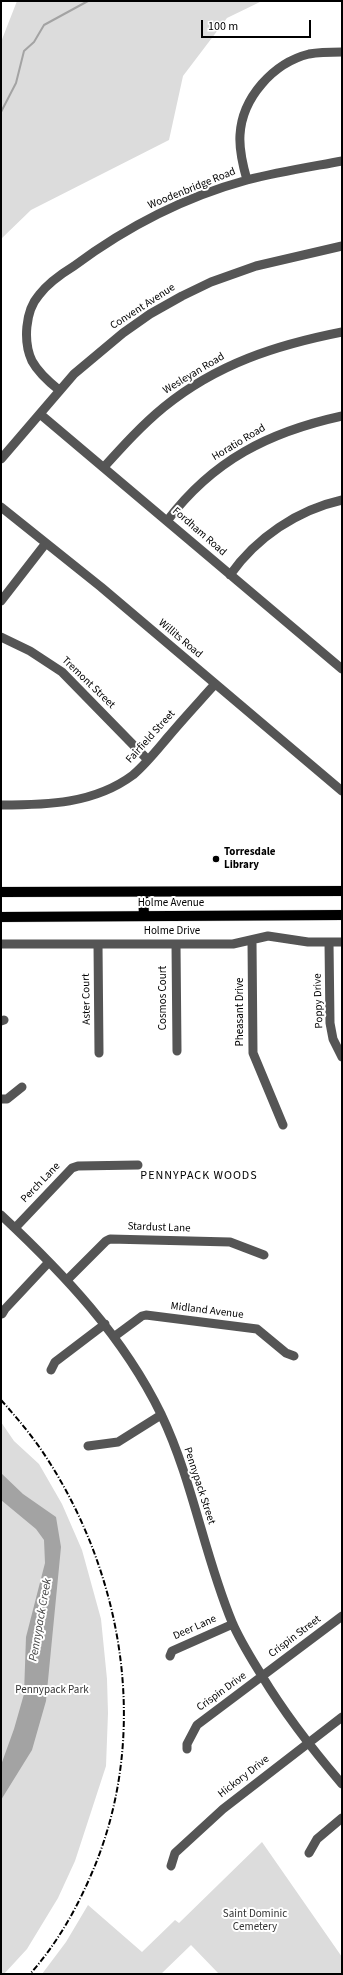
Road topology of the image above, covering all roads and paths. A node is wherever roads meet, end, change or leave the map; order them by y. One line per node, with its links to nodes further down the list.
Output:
1 (342, 52): 3 (street)
2 (342, 160): 3 (street, Woodenbridge Road)
3 (247, 180): 6 (street, Woodenbridge Road)
4 (342, 246): 6 (street, Convent Avenue)
5 (342, 332): 10 (street, Wesleyan Road)
6 (59, 390): 7 (street, Convent Avenue)
7 (40, 414): 9 (street, Convent Avenue); 10 (street, Fordham Road)
8 (342, 416): 13 (street, Horatio Road)
9 (1, 459)
10 (104, 467): 13 (street, Fordham Road)
11 (342, 500): 15 (street)
12 (1, 508): 14 (street, Willits Road)
13 (167, 521): 15 (street, Fordham Road)
14 (46, 543): 16 (street); 19 (street, Willits Road)
15 (230, 575): 18 (street, Fordham Road)
16 (1, 601)
17 (1, 637): 20 (street, Tremont Street)
18 (342, 669)
19 (215, 684): 20 (street, Fairfield Street); 21 (street, Willits Road)
20 (148, 760): 22 (street, Fairfield Street)
21 (342, 792)
22 (1, 805)
23 (342, 891): 25 (main road, Holme Avenue)
24 (1, 892): 25 (main road, Holme Avenue)
25 (143, 892): 27 (main road)
26 (342, 915): 27 (main road, Holme Avenue)
27 (144, 916): 28 (main road, Holme Avenue)
28 (1, 917)
29 (252, 941): 30 (street, Holme Drive); 34 (street, Holme Drive); 40 (street, Pheasant Drive)
30 (329, 942): 31 (street, Holme Drive); 37 (street, Poppy Drive)
31 (342, 942)
32 (1, 944): 33 (street, Holme Drive)
33 (98, 944): 34 (street, Holme Drive); 36 (street, Aster Court)
34 (176, 944): 35 (street, Cosmos Court)
35 (177, 1051)
36 (99, 1053)
37 (342, 1057)
38 (22, 1087): 39 (street)
39 (1, 1099)
40 (283, 1125)
41 (138, 1165): 43 (street, Perch Lane)
42 (1, 1215): 43 (street, Pennypack Street)
43 (15, 1228): 45 (street, Pennypack Street)
44 (264, 1255): 46 (street, Stardust Lane)
45 (48, 1262): 46 (street, Pennypack Street); 47 (street)
46 (67, 1280): 48 (street, Pennypack Street)
47 (2, 1314)
48 (105, 1324): 49 (street, Pennypack Street); 51 (street)
49 (115, 1336): 50 (street, Midland Avenue); 52 (street, Pennypack Street)
50 (294, 1356)
51 (51, 1370)
52 (161, 1415): 53 (street); 55 (street, Pennypack Street)
53 (88, 1446)
54 (342, 1616): 57 (street, Crispin Street)
55 (233, 1624): 56 (street, Deer Lane); 57 (street, Pennypack Street)
56 (170, 1656)
57 (262, 1677): 59 (street, Pennypack Street); 60 (street, Crispin Drive)
58 (342, 1717): 59 (street, Hickory Drive)
59 (307, 1743): 61 (street, Pennypack Street); 64 (street, Hickory Drive)
60 (187, 1749)
61 (342, 1784)
62 (342, 1818): 63 (street)
63 (309, 1853)
64 (171, 1866)

